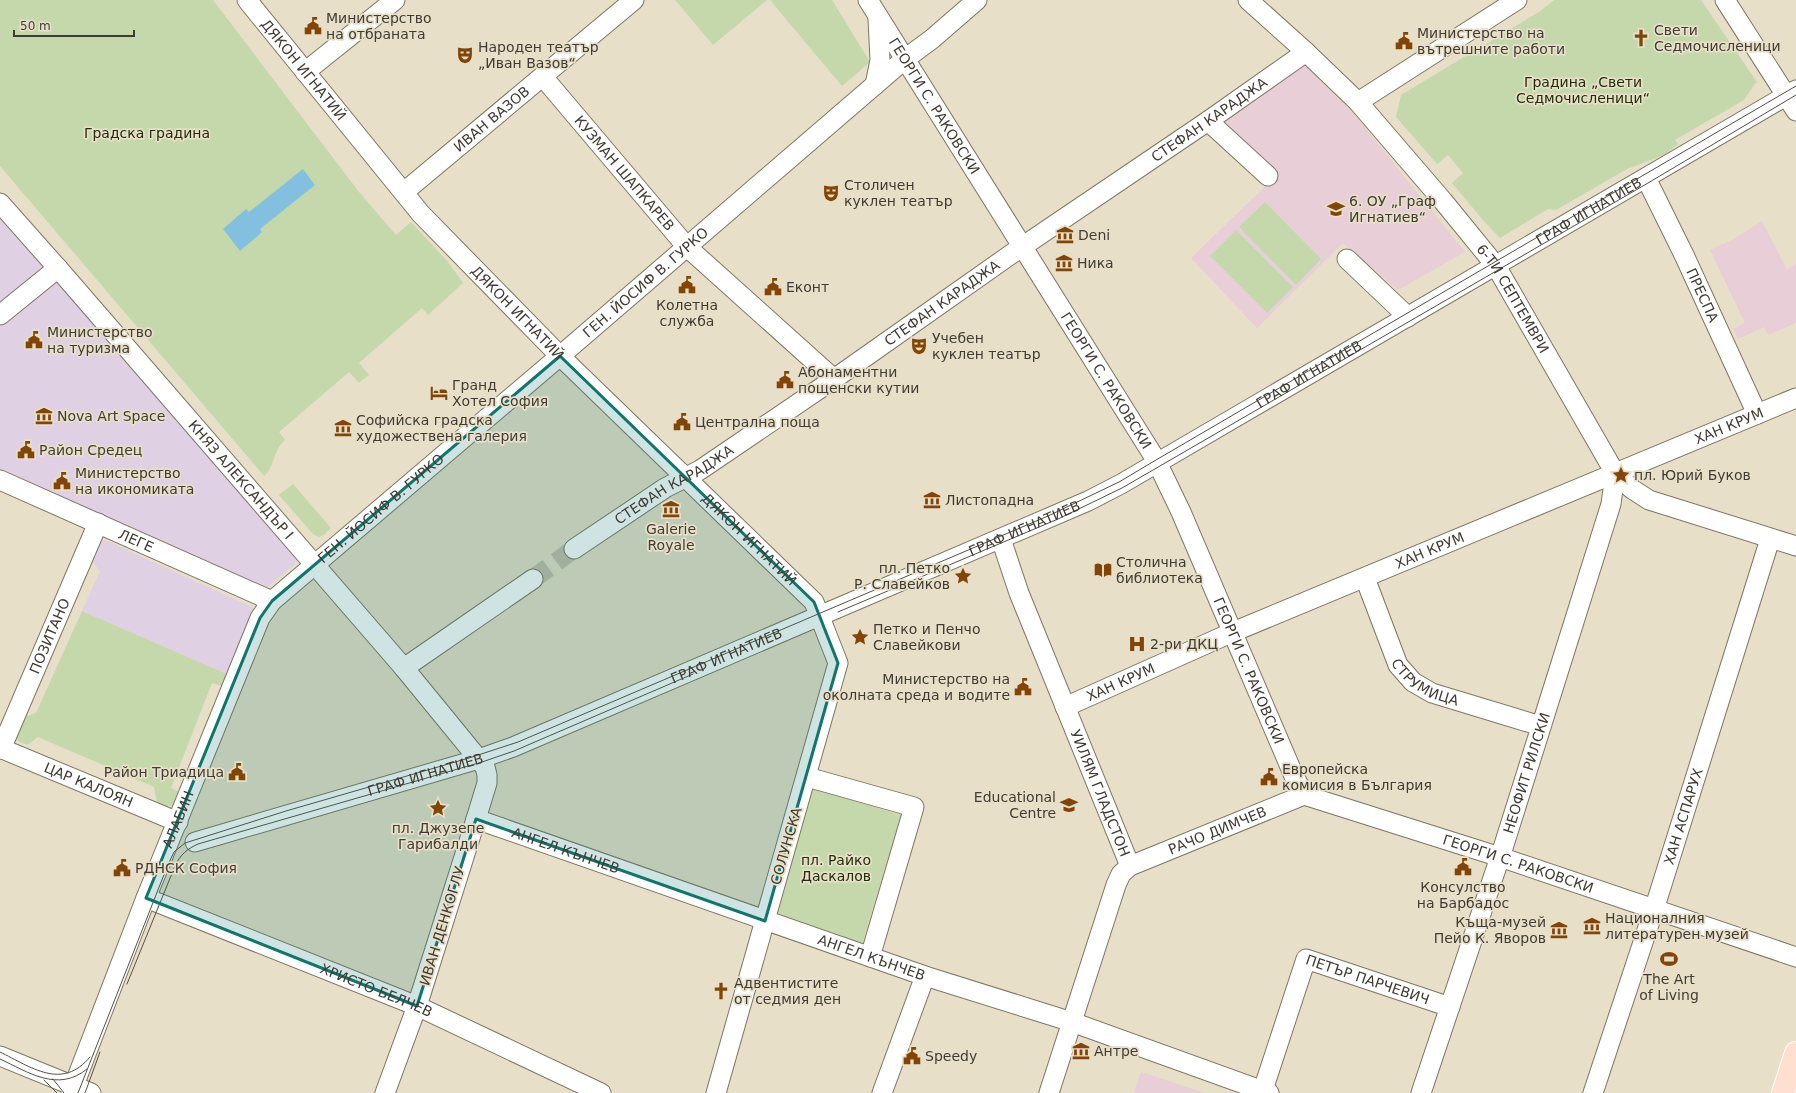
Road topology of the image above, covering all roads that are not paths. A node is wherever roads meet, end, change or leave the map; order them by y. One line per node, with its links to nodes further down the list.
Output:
1 (247, 0): 12 (street, ДЯКОН ИГНАТИЙ)
2 (395, 0): 12 (street)
3 (634, 0): 13 (street, ИВАН ВАЗОВ)
4 (868, 0): 9 (street, ГЕОРГИ С. РАКОВСКИ)
5 (977, 0): 11 (street, ГЕН. ЙОСИФ В. ГУРКО)
6 (1248, 0): 10 (street, 6-ТИ СЕПТЕМВРИ)
7 (1517, 0): 16 (street)
8 (1725, 0): 15 (street)
9 (878, 17): 11 (street, ГЕОРГИ С. РАКОВСКИ); 14 (street)
10 (1306, 52): 16 (street, 6-ТИ СЕПТЕМВРИ); 17 (street, СТЕФАН КАРАДЖА)
11 (905, 59): 14 (street, ГЕН. ЙОСИФ В. ГУРКО); 22 (street, ГЕОРГИ С. РАКОВСКИ)
12 (300, 66): 20 (street, ДЯКОН ИГНАТИЙ)
13 (543, 78): 20 (street, ИВАН ВАЗОВ); 23 (street, КУЗМАН ШАПКАРЕВ)
14 (875, 85): 23 (street, ГЕН. ЙОСИФ В. ГУРКО)
15 (1793, 98): 19 (street, ГРАФ ИГНАТИЕВ)
16 (1358, 102): 25 (street, 6-ТИ СЕПТЕМВРИ)
17 (1208, 121): 18 (street); 22 (street, СТЕФАН КАРАДЖА)
18 (1268, 176)
19 (1646, 178): 25 (street, ГРАФ ИГНАТИЕВ); 32 (street, ПРЕСПА)
20 (404, 192): 29 (street, ДЯКОН ИГНАТИЙ)
21 (0, 203): 26 (street, КНЯЗ АЛЕКСАНДЪР I)
22 (1023, 246): 30 (street, СТЕФАН КАРАДЖА); 33 (street, ГЕОРГИ С. РАКОВСКИ)
23 (687, 247): 29 (street, ГЕН. ЙОСИФ В. ГУРКО); 30 (street, КУЗМАН ШАПКАРЕВ)
24 (1347, 259): 28 (street)
25 (1496, 266): 28 (street, ГРАФ ИГНАТИЕВ); 34 (street, 6-ТИ СЕПТЕМВРИ)
26 (58, 268): 27 (street); 42 (street, КНЯЗ АЛЕКСАНДЪР I)
27 (0, 315)
28 (1408, 317): 33 (street, ГРАФ ИГНАТИЕВ)
29 (560, 356): 35 (street, ДЯКОН ИГНАТИЙ); 42 (street, ГЕН. ЙОСИФ В. ГУРКО)
30 (834, 379): 35 (street, СТЕФАН КАРАДЖА)
31 (1796, 398): 32 (street, ХАН КРУМ)
32 (1757, 414): 34 (street, ХАН КРУМ)
33 (1158, 463): 38 (street, ГРАФ ИГНАТИЕВ); 47 (street, ГЕОРГИ С. РАКОВСКИ)
34 (1615, 473): 39 (street, 6-ТИ СЕПТЕМВРИ); 44 (street, ХАН КРУМ); 50 (street, НЕОФИТ РИЛСКИ)
35 (685, 478): 41 (street, СТЕФАН КАРАДЖА); 46 (street, ДЯКОН ИГНАТИЙ)
36 (0, 480): 37 (street, ЛЕГЕ)
37 (98, 523): 45 (street, ЛЕГЕ); 51 (street, ПОЗИТАНО)
38 (1001, 539): 46 (street, ГРАФ ИГНАТИЕВ); 49 (street, УИЛЯМ ГЛАДСТОН)
39 (1770, 539): 40 (street, 6-ТИ СЕПТЕМВРИ); 61 (street, ХАН АСПАРУХ)
40 (1796, 546)
41 (574, 549)
42 (314, 565): 45 (street, АЛАБИН); 48 (street, КНЯЗ АЛЕКСАНДЪР I)
43 (533, 578): 48 (street)
44 (1364, 578): 47 (street, ХАН КРУМ); 50 (street, СТРУМИЦА)
45 (272, 601): 56 (street, АЛАБИН)
46 (817, 609): 52 (street, ГРАФ ИГНАТИЕВ); 53 (street, СОЛУНСКА)
47 (1233, 632): 49 (street, ХАН КРУМ); 54 (street, ГЕОРГИ С. РАКОВСКИ)
48 (404, 668): 52 (street, КНЯЗ АЛЕКСАНДЪР I)
49 (1065, 707): 59 (street, УИЛЯМ ГЛАДСТОН)
50 (1541, 726): 58 (street, НЕОФИТ РИЛСКИ)
51 (1, 748): 56 (street, ЦАР КАЛОЯН)
52 (479, 759): 55 (street, ИВАН ДЕНКОГЛУ); 57 (street, ГРАФ ИГНАТИЕВ)
53 (807, 777): 62 (street, СОЛУНСКА); 63 (street)
54 (1304, 794): 58 (street, ГЕОРГИ С. РАКОВСКИ); 59 (street, РАЧО ДИМЧЕВ)
55 (476, 820): 62 (street, АНГЕЛ КЪНЧЕВ); 66 (street, ИВАН ДЕНКОГЛУ)
56 (178, 822): 60 (street, АЛАБИН)
57 (195, 842)
58 (1500, 857): 61 (street, ГЕОРГИ С. РАКОВСКИ); 67 (street, НЕОФИТ РИЛСКИ)
59 (1130, 866): 68 (street, УИЛЯМ ГЛАДСТОН)
60 (146, 898): 66 (street, ХРИСТО БЕЛЧЕВ); 71 (street, АЛАБИН)
61 (1654, 909): 64 (street, ГЕОРГИ С. РАКОВСКИ); 80 (street, ХАН АСПАРУХ)
62 (765, 921): 63 (street, АНГЕЛ КЪНЧЕВ); 76 (street, СОЛУНСКА)
63 (870, 956): 65 (street, АНГЕЛ КЪНЧЕВ)
64 (1796, 957)
65 (925, 976): 68 (street, АНГЕЛ КЪНЧЕВ); 77 (street)
66 (417, 1006): 74 (street, ИВАН ДЕНКОГЛУ); 75 (street, ХРИСТО БЕЛЧЕВ)
67 (1450, 1007): 72 (street, ПЕТЪР ПАРЧЕВИЧ); 79 (street, НЕОФИТ РИЛСКИ)
68 (1072, 1022): 72 (street, АНГЕЛ КЪНЧЕВ); 78 (street, УИЛЯМ ГЛАДСТОН)
69 (1796, 1053): 81 (main road)
70 (0, 1056): 71 (street)
71 (72, 1090): 73 (street)
72 (1264, 1092)
73 (91, 1093)
74 (385, 1093)
75 (601, 1093)
76 (716, 1093)
77 (882, 1093)
78 (1049, 1093)
79 (1421, 1093)
80 (1593, 1093)
81 (1783, 1093)

